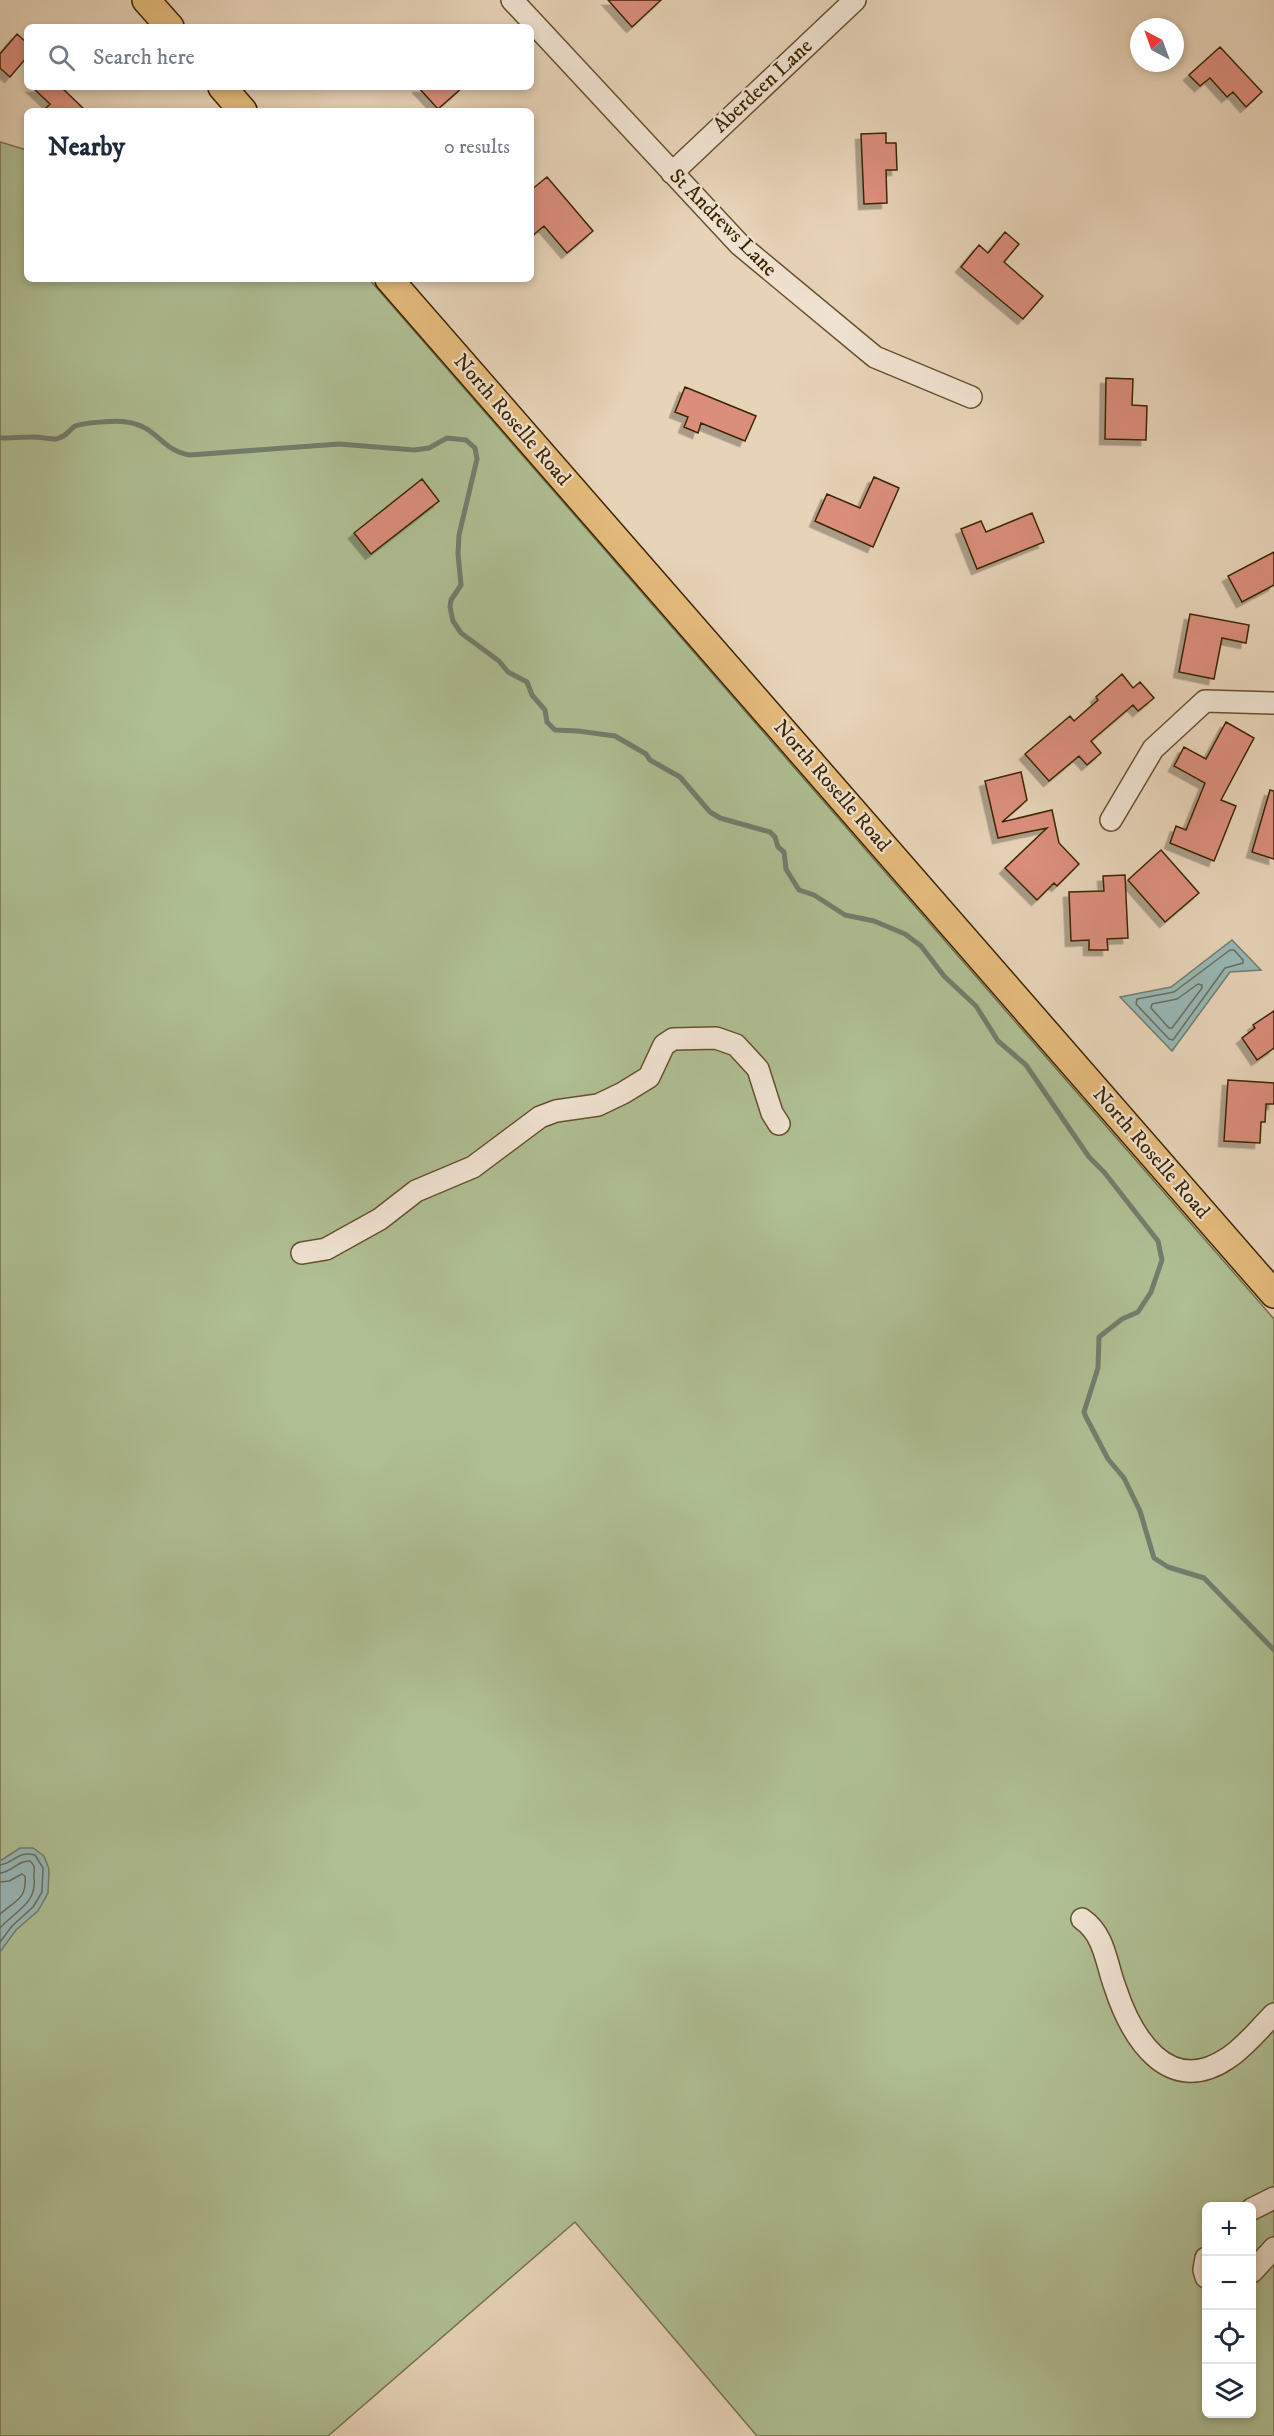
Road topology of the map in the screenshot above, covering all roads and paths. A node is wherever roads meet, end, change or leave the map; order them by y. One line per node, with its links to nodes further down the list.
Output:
1 (146, 0): 4 (main road)
2 (512, 0): 7 (street, St Andrews Lane)
3 (855, 0): 7 (street, Aberdeen Lane)
4 (167, 24)
5 (225, 90): 6 (main road)
6 (240, 108)
7 (672, 173): 9 (street, St Andrews Lane)
8 (392, 282): 14 (main road, North Roselle Road)
9 (971, 396)
10 (1274, 703): 11 (street)
11 (1111, 820)
12 (779, 1124): 13 (street)
13 (303, 1253)
14 (1274, 1294)
15 (1082, 1919): 16 (street)
16 (1274, 2014)
17 (1274, 2198): 18 (street)
18 (1256, 2207)
19 (1274, 2248): 20 (street)
20 (1256, 2267)

